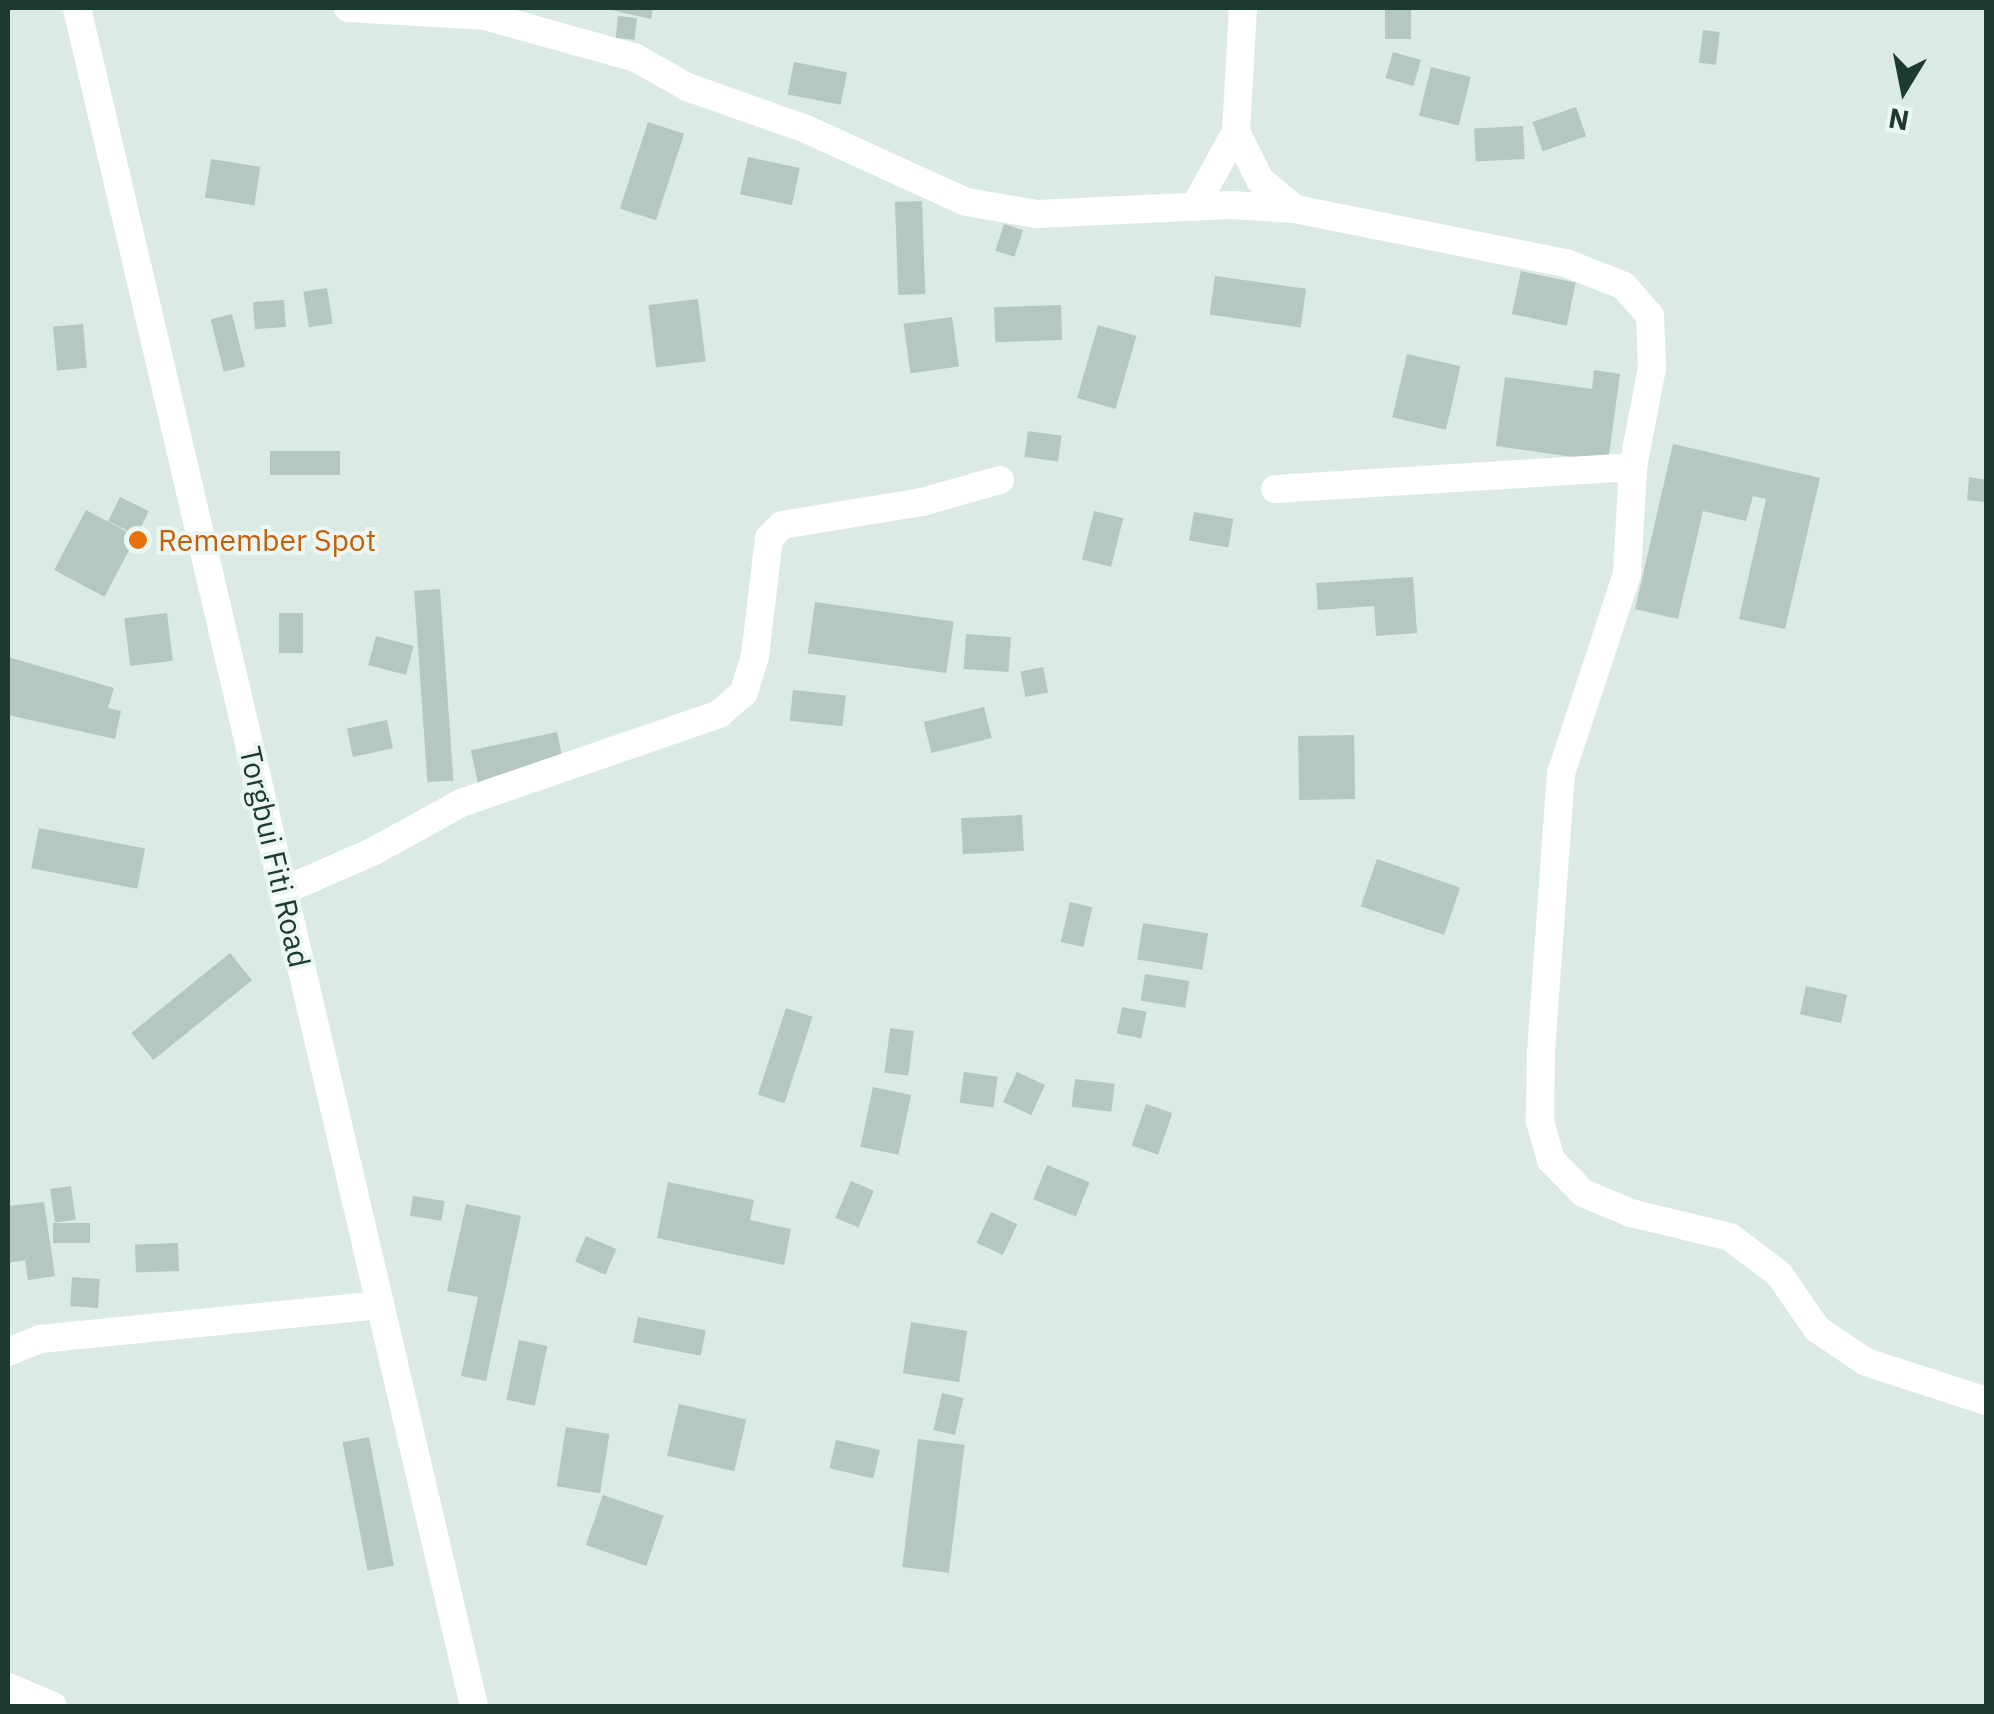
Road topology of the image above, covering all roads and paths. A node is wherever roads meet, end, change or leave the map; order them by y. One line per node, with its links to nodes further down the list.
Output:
1 (77, 8): 10 (street, Torgbui Fiti Road)
2 (348, 8): 5 (street)
3 (1242, 8): 4 (street)
4 (1236, 132): 5 (street); 6 (street)
5 (1194, 206): 6 (street)
6 (1296, 209): 7 (street)
7 (1633, 468): 9 (street); 13 (street)
8 (1000, 480): 10 (street)
9 (1275, 489)
10 (283, 891): 11 (street, Torgbui Fiti Road)
11 (380, 1305): 12 (street); 16 (street, Torgbui Fiti Road)
12 (8, 1352)
13 (1986, 1401)
14 (8, 1687): 15 (street)
15 (53, 1706)
16 (474, 1706)

